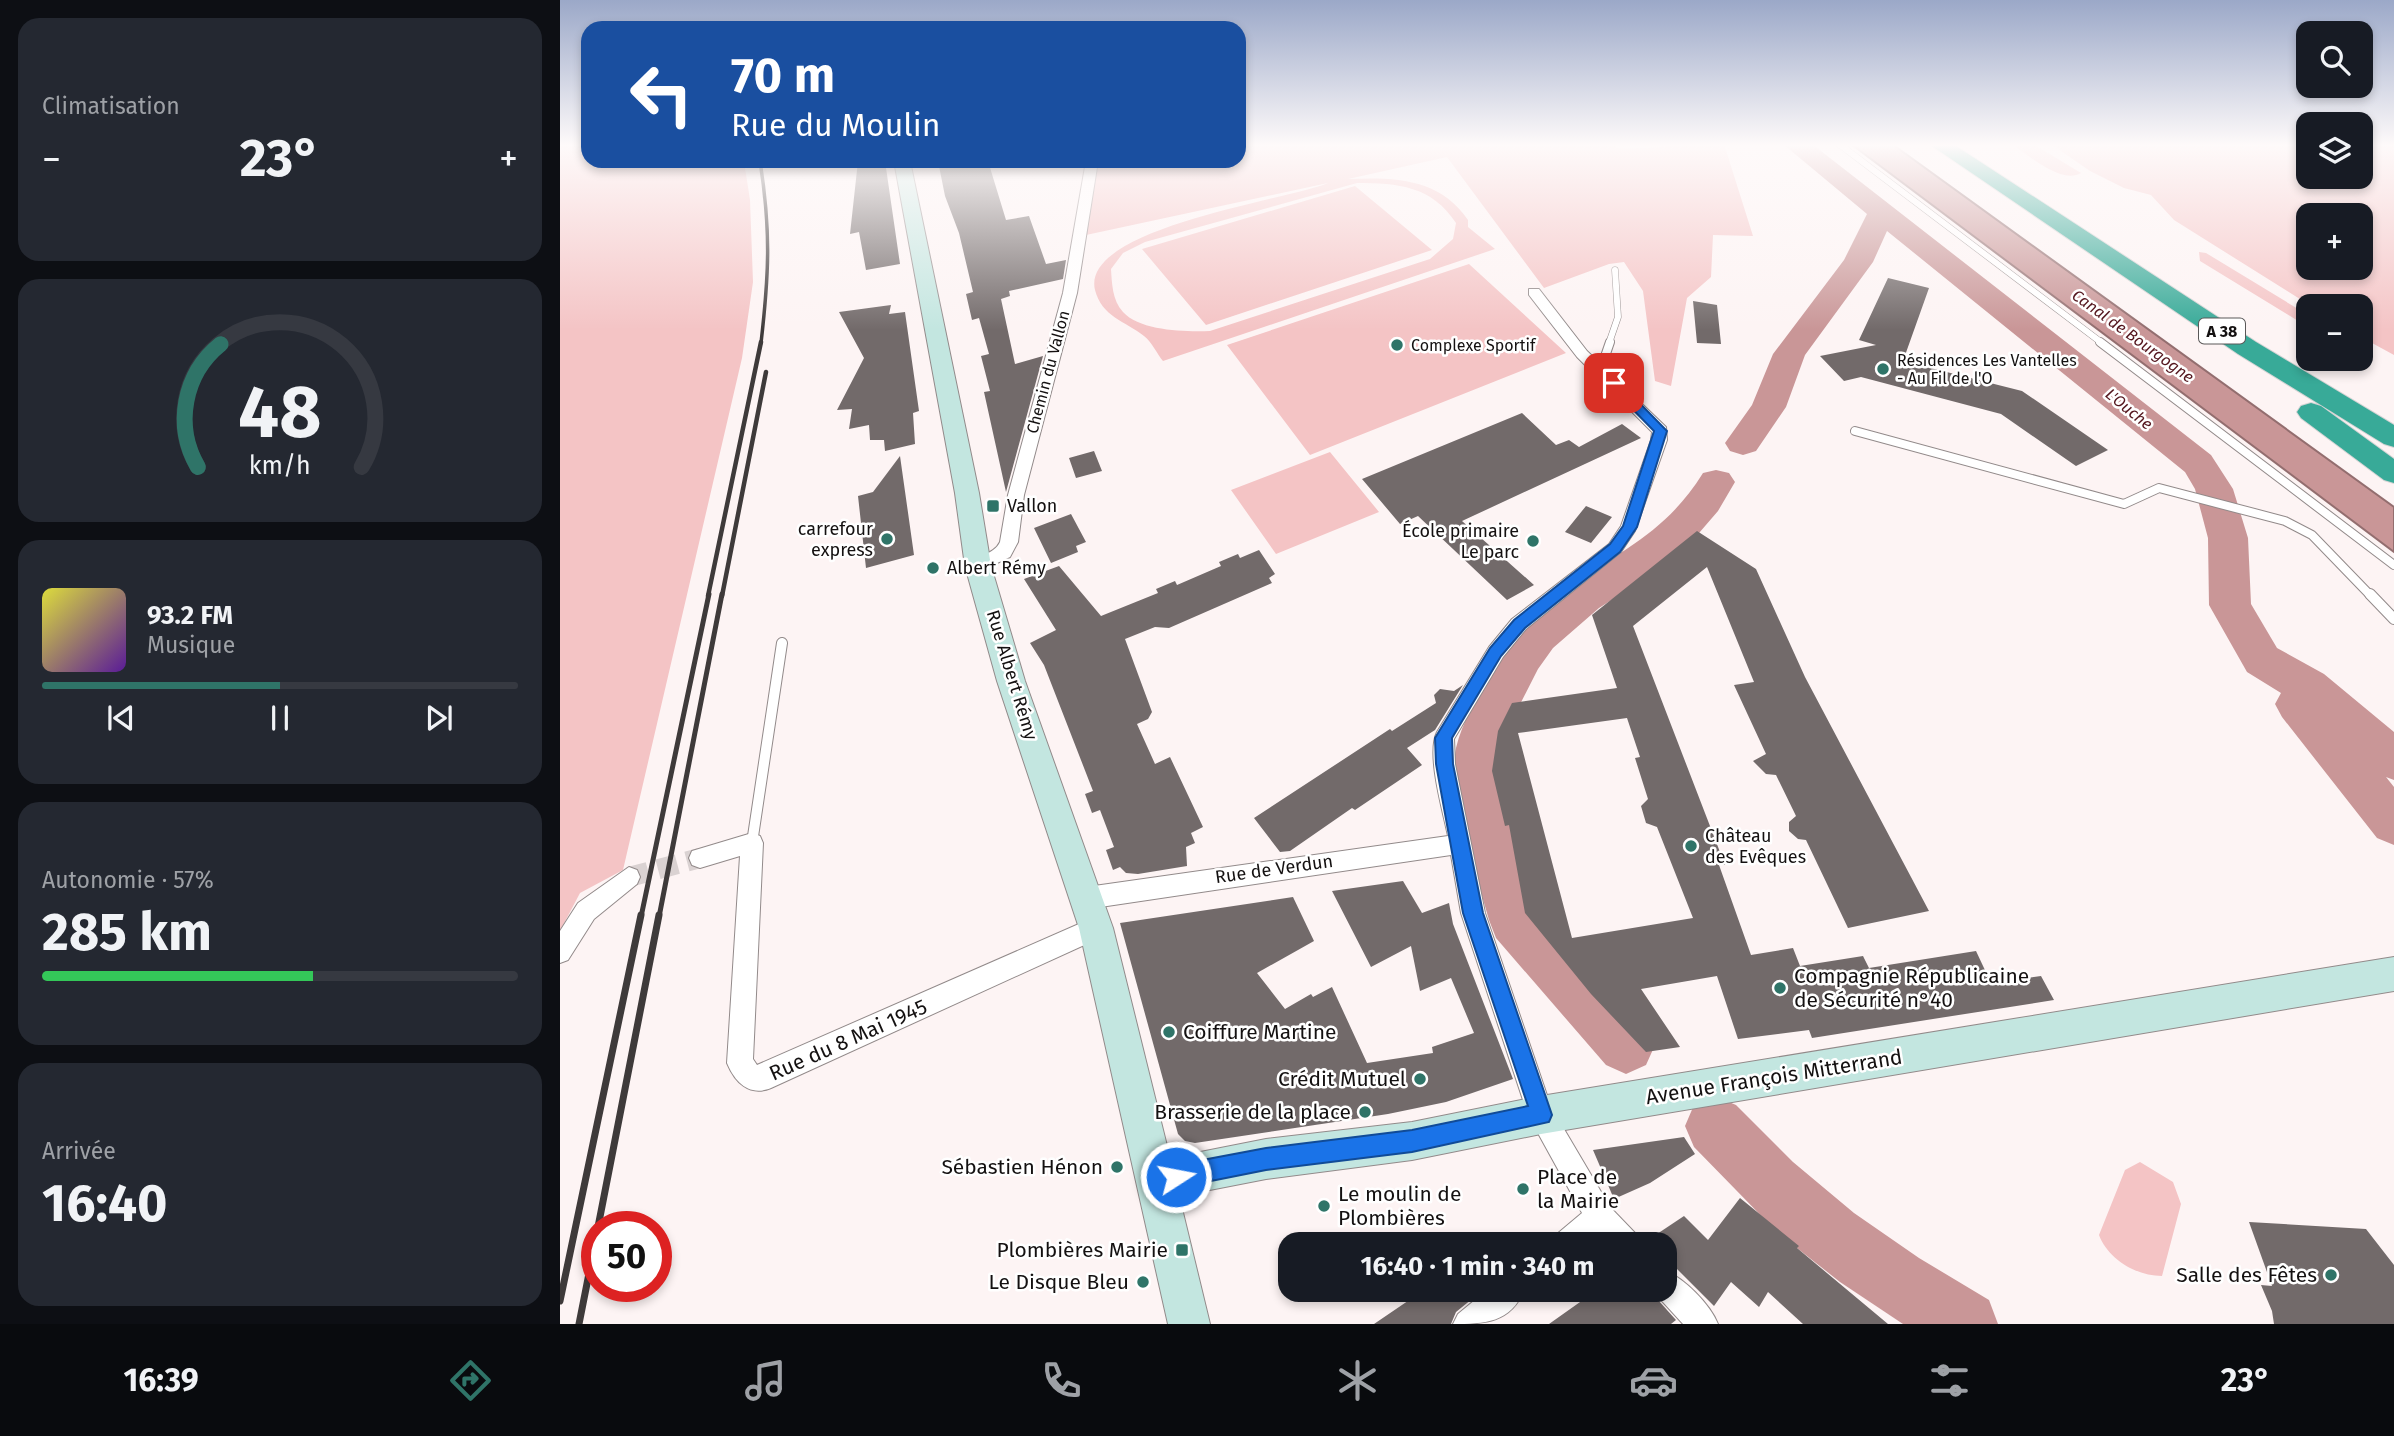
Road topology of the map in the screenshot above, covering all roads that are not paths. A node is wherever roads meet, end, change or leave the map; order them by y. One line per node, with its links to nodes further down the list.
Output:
1 (911, 206): 15 (main road, Rue Albert Rémy)
2 (1085, 206): 15 (street, Chemin du Vallon)
3 (1920, 206): 14 (lane)
4 (2032, 206): 6 (highway, A 38)
5 (2062, 206): 10 (highway, A 38)
6 (2053, 220): 12 (highway, A 38); 13 (highway)
7 (1615, 270): 9 (lane)
8 (1534, 292): 9 (street)
9 (1600, 371): 19 (street)
10 (2394, 419)
11 (1855, 431): 16 (lane)
12 (2394, 438)
13 (2394, 473)
14 (2394, 565)
15 (978, 566): 22 (main road, Rue Albert Rémy)
16 (2394, 619)
17 (782, 643): 18 (lane)
18 (751, 843): 20 (street); 22 (street, Rue du 8 Mai 1945)
19 (1461, 844): 22 (street, Rue de Verdun); 25 (street)
20 (700, 858)
21 (629, 877): 23 (street)
22 (1091, 913): 26 (main road, Rue Albert Rémy)
23 (560, 952)
24 (2394, 974): 25 (main road, Avenue François Mitterrand)
25 (1541, 1115): 26 (main road, Avenue François Mitterrand); 27 (street)
26 (1154, 1181): 32 (main road, Rue Albert Rémy)
27 (1600, 1217): 28 (street); 29 (street)
28 (1582, 1232)
29 (1614, 1232)
30 (1677, 1297): 34 (street)
31 (1495, 1302): 33 (street)
32 (1189, 1324)
33 (1468, 1324)
34 (1703, 1324)

